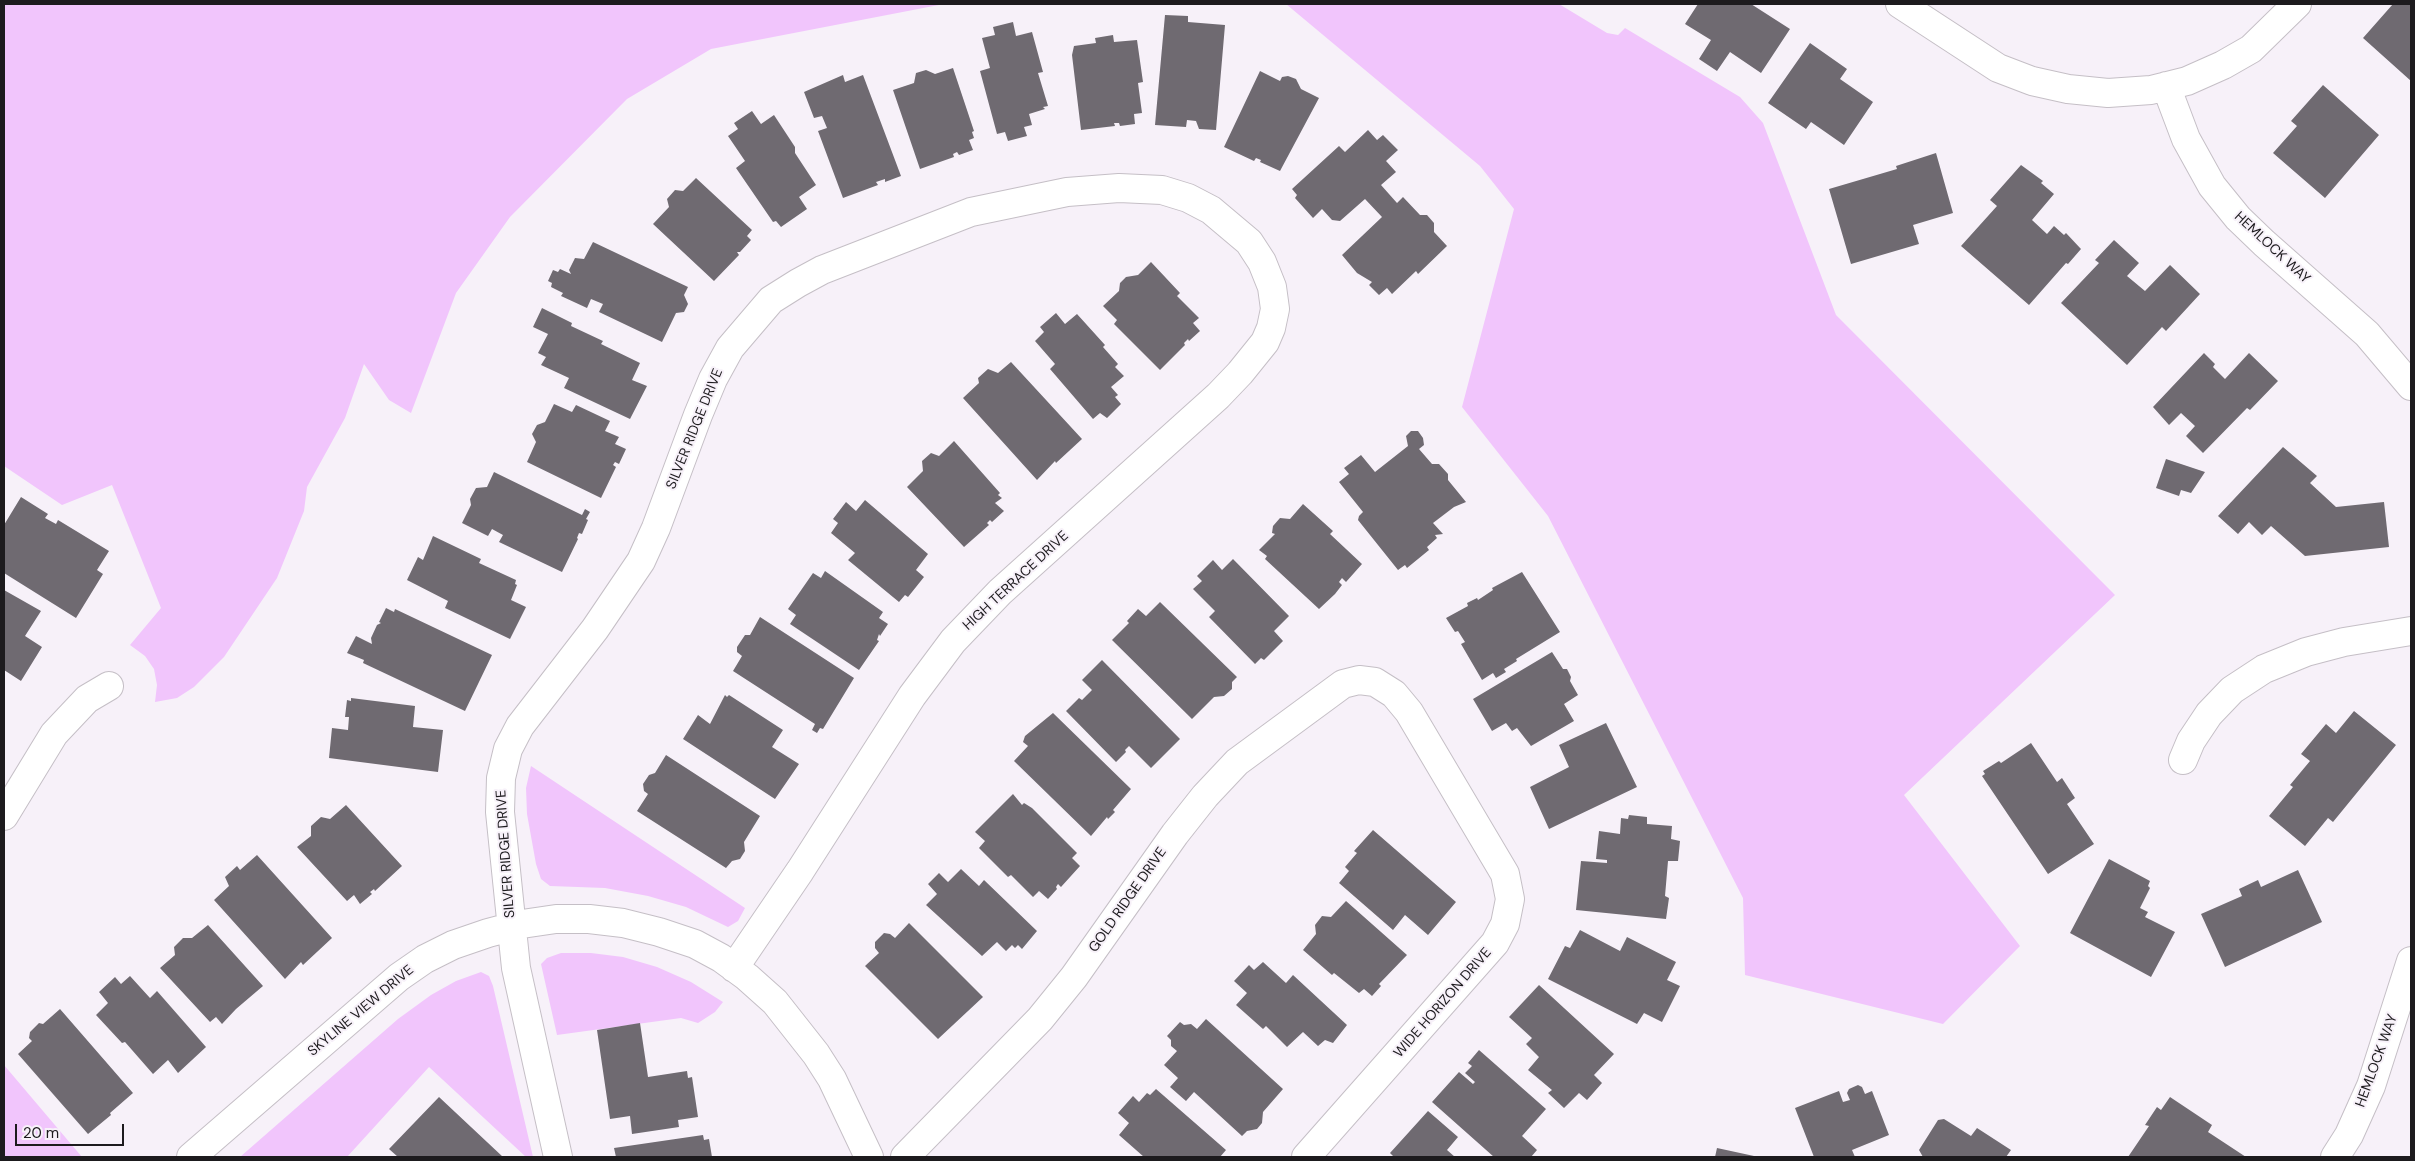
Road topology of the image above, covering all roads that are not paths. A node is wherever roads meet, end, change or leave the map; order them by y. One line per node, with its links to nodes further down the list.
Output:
1 (1900, 4): 3 (street)
2 (2298, 4): 3 (street)
3 (2166, 86): 5 (street, HEMLOCK WAY)
4 (1257, 355): 11 (street, SILVER RIDGE DRIVE); 13 (street, HIGH TERRACE DRIVE)
5 (2411, 386)
6 (2411, 630): 9 (street)
7 (1375, 682): 17 (street, GOLD RIDGE DRIVE); 18 (street, WIDE HORIZON DRIVE)
8 (109, 686): 10 (street)
9 (2183, 760)
10 (4, 816)
11 (511, 927): 13 (street, SKYLINE VIEW DRIVE); 14 (street, SKYLINE VIEW DRIVE); 15 (street, SILVER RIDGE DRIVE)
12 (2411, 961): 19 (street, HEMLOCK WAY)
13 (734, 968): 16 (street, SKYLINE VIEW DRIVE)
14 (191, 1157)
15 (558, 1157)
16 (869, 1157)
17 (905, 1157)
18 (1306, 1157)
19 (2335, 1157)

